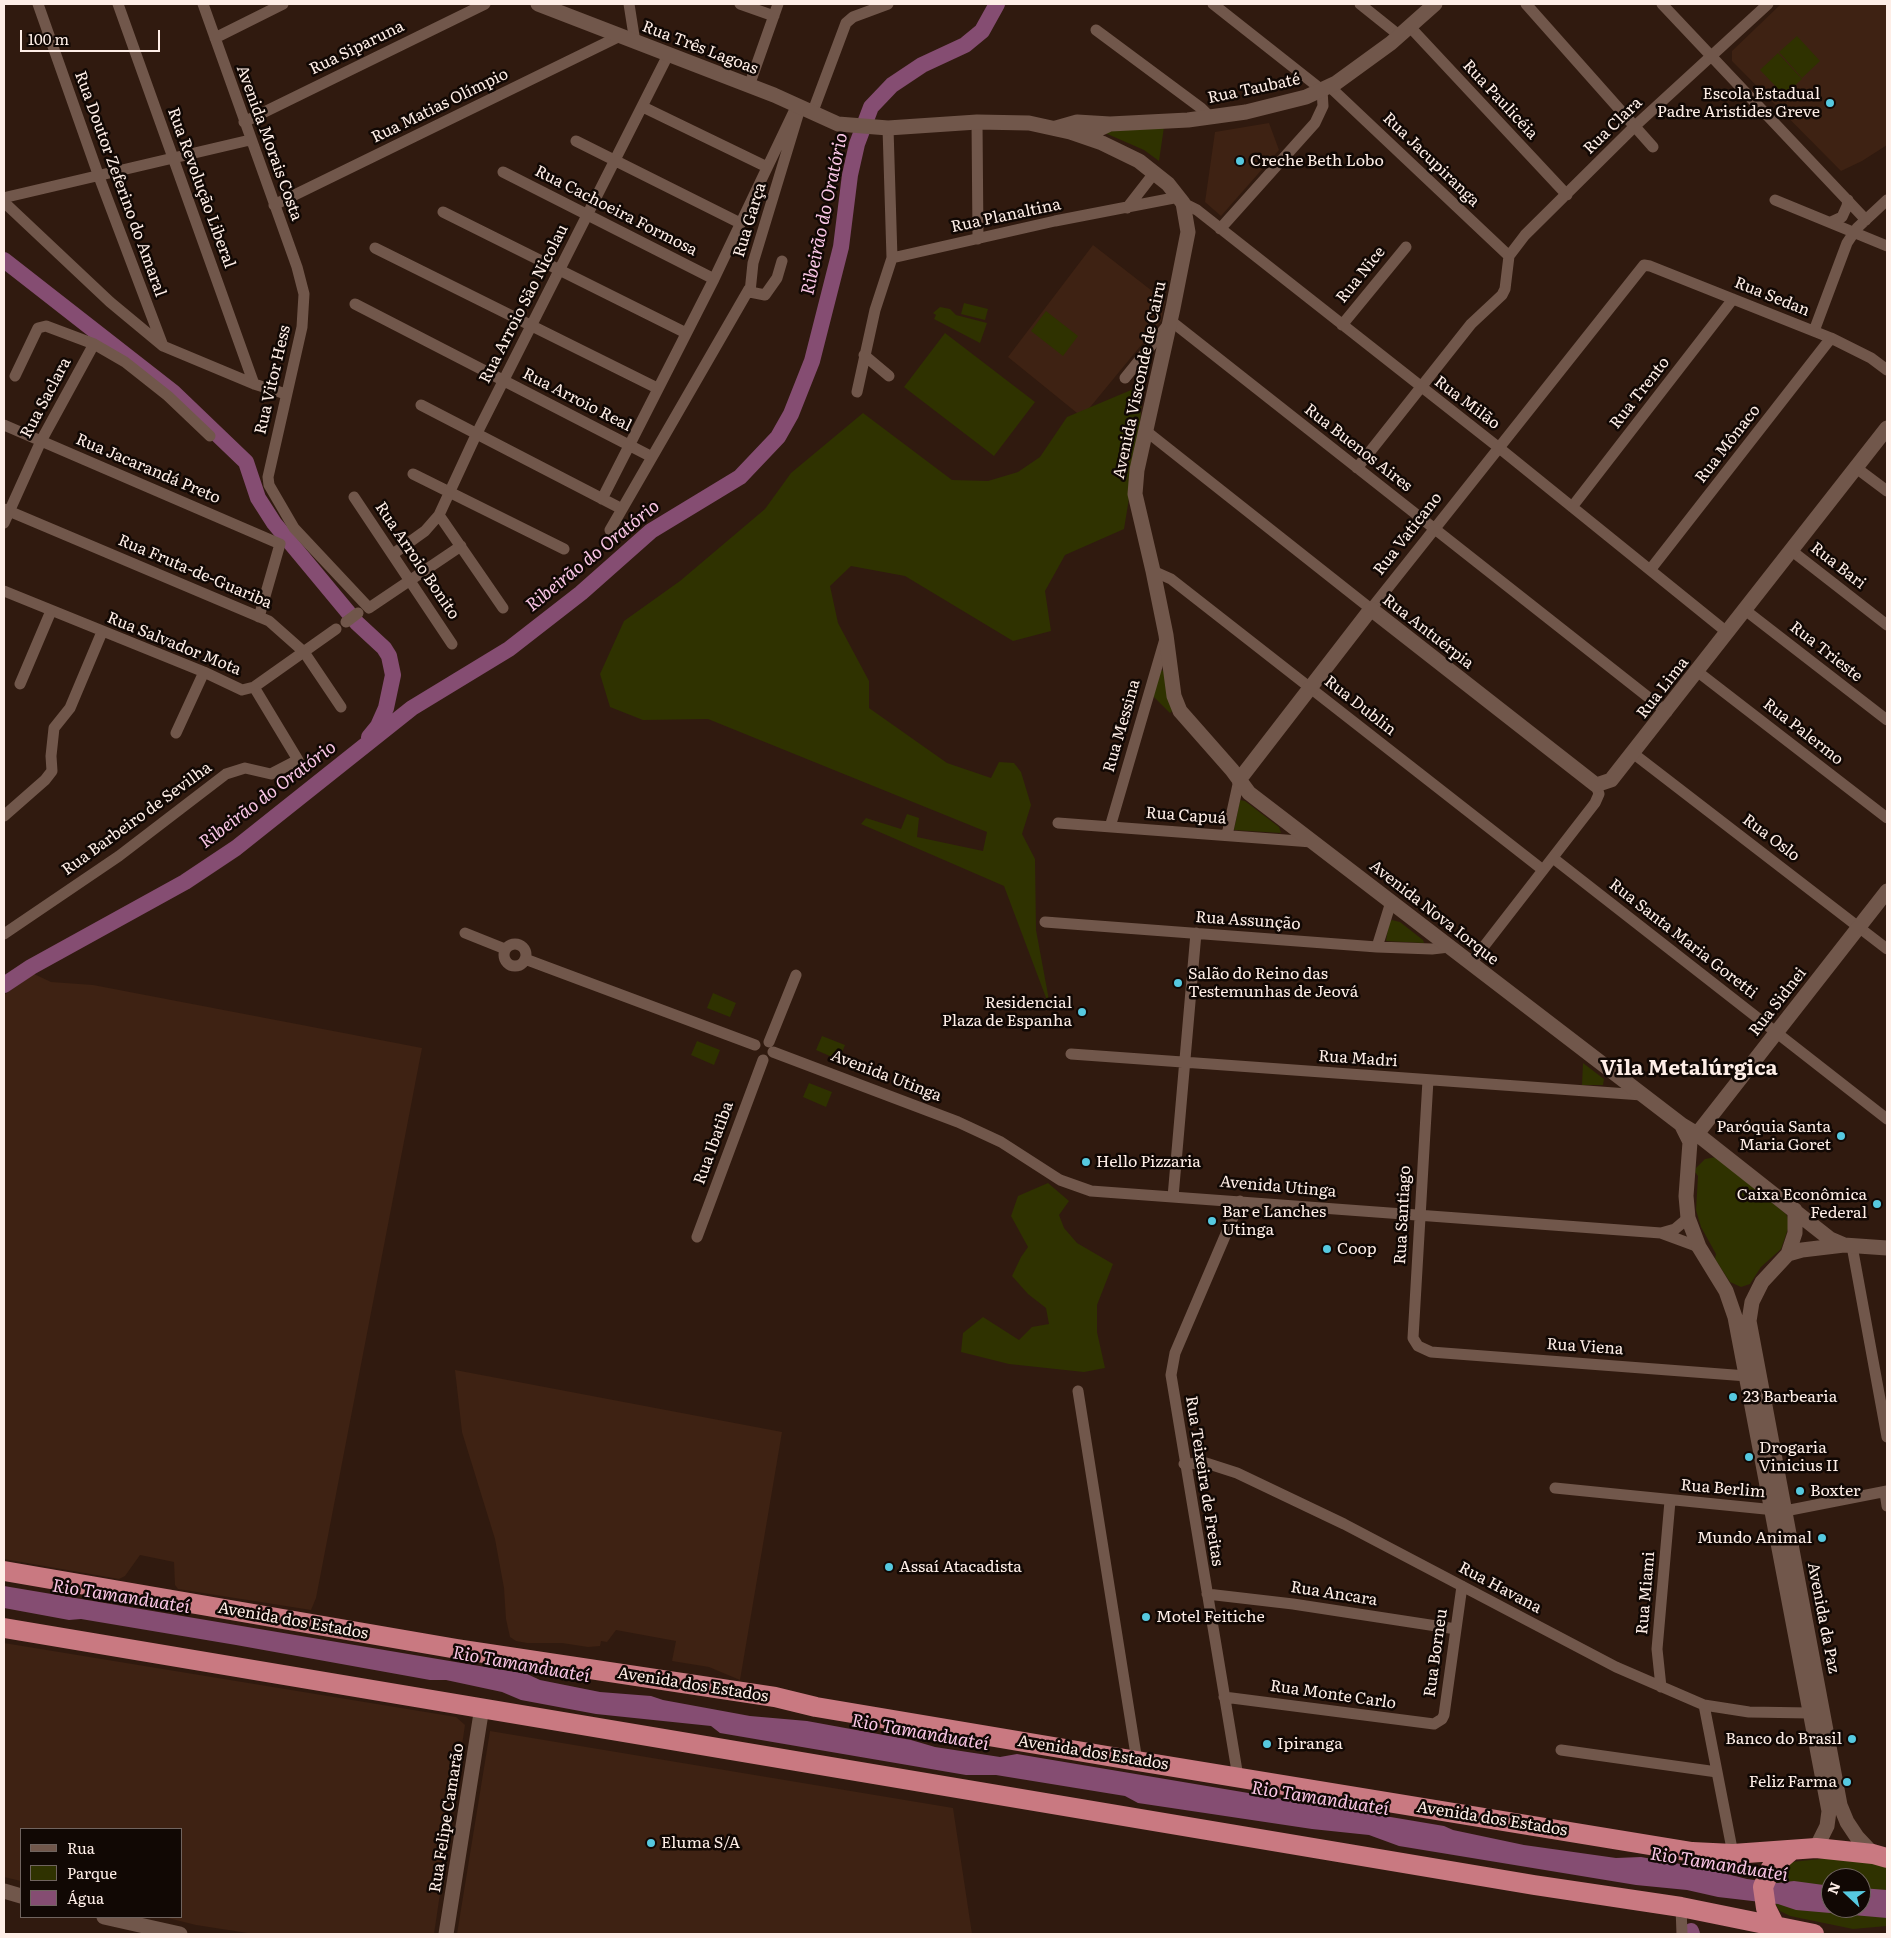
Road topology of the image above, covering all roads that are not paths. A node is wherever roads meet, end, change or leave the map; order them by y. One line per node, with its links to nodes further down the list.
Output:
1 (38, 4): 46 (street, Rua Doutor Zeferino do Amaral)
2 (118, 4): 41 (street, Rua Revolução Liberal)
3 (203, 4): 21 (street, Avenida Morais Costa)
4 (283, 4): 21 (street)
5 (485, 4): 30 (street, Rua Siparuna)
6 (538, 4): 20 (main road, Rua Três Lagoas)
7 (629, 4): 22 (street)
8 (740, 4): 17 (street)
9 (778, 4): 17 (street)
10 (888, 4): 28 (street)
11 (1213, 4): 26 (street, Rua Jacupiranga)
12 (1360, 4): 19 (street, Rua Paulicéia)
13 (1434, 4): 19 (main road, Rua Taubaté)
14 (1526, 4): 34 (street)
15 (1662, 4): 24 (street)
16 (1768, 4): 24 (street, Rua Clara)
17 (774, 16): 25 (street)
18 (1096, 30): 29 (street)
19 (1405, 31): 26 (main road, Rua Taubaté); 47 (street, Rua Paulicéia)
20 (620, 36): 22 (main road, Rua Três Lagoas); 53 (street, Rua Matias Olímpio)
21 (215, 38): 30 (street, Avenida Morais Costa)
22 (635, 42): 23 (main road, Rua Três Lagoas)
23 (668, 55): 25 (main road, Rua Três Lagoas); 27 (street, Rua Arroio São Nicolau)
24 (1712, 56): 34 (street, Rua Clara); 51 (street)
25 (749, 86): 28 (main road, Rua Três Lagoas)
26 (1326, 88): 29 (main road, Rua Taubaté); 60 (street); 66 (street, Rua Jacupiranga)
27 (642, 107): 42 (street, Rua Arroio São Nicolau); 43 (street)
28 (804, 108): 33 (main road, Rua Três Lagoas); 43 (street); 72 (street, Rua Garça)
29 (1210, 117): 32 (main road, Rua Taubaté)
30 (244, 122): 38 (street, Avenida Morais Costa)
31 (977, 122): 35 (main road, Rua Taubaté); 36 (main road, Rua Taubaté); 62 (street)
32 (1110, 124): 36 (main road, Rua Taubaté); 37 (main road)
33 (849, 126): 35 (main road, Rua Taubaté)
34 (1635, 126): 40 (street); 47 (street, Rua Clara)
35 (888, 128): 67 (street)
36 (1056, 128): 37 (main road)
37 (1092, 139): 45 (main road)
38 (250, 140): 41 (street); 53 (street, Avenida Morais Costa)
39 (576, 141): 42 (street)
40 (1653, 147)
41 (174, 159): 46 (street); 90 (street, Rua Revolução Liberal)
42 (614, 160): 56 (street, Rua Arroio São Nicolau); 59 (street)
43 (767, 167): 59 (street)
44 (503, 172): 56 (street, Rua Cachoeira Formosa)
45 (1155, 172): 49 (main road); 54 (street)
46 (98, 174): 48 (street); 83 (street, Rua Doutor Zeferino do Amaral)
47 (1567, 195): 66 (street, Rua Clara)
48 (5, 200): 83 (street)
49 (1181, 200): 54 (street, Rua Planaltina); 60 (street, Rua Milão); 76 (main road, Avenida Visconde de Cairu)
50 (1775, 200): 58 (street)
51 (1848, 200): 57 (street); 58 (street)
52 (1887, 200): 57 (street)
53 (274, 205): 73 (street, Avenida Morais Costa)
54 (1127, 208): 62 (street, Rua Planaltina)
55 (443, 212): 70 (street)
56 (587, 215): 70 (street, Rua Arroio São Nicolau); 71 (street, Rua Cachoeira Formosa)
57 (1866, 220): 61 (street)
58 (1831, 222): 61 (street)
59 (740, 223): 71 (street)
60 (1220, 229): 77 (street, Rua Milão)
61 (1854, 232): 63 (street); 79 (street)
62 (978, 239): 67 (street, Rua Planaltina)
63 (1887, 246)
64 (1406, 247): 77 (street, Rua Nice)
65 (375, 248): 78 (street)
66 (1509, 256): 91 (street)
67 (892, 258): 84 (street)
68 (782, 261): 72 (street)
69 (1640, 267): 74 (street, Rua Sedan); 103 (street, Rua Vaticano)
70 (560, 270): 78 (street, Rua Arroio São Nicolau); 80 (street)
71 (714, 279): 80 (street)
72 (749, 289): 104 (street)
73 (304, 294): 94 (street, Rua Vitor Hess)
74 (1733, 299): 79 (street, Rua Sedan); 112 (street, Rua Trento)
75 (355, 304): 89 (street, Rua Arroio Real)
76 (1171, 321): 88 (street); 98 (main road, Avenida Visconde de Cairu); 106 (street, Rua Buenos Aires)
77 (1342, 324): 91 (street, Rua Milão)
78 (532, 325): 89 (street, Rua Arroio São Nicolau); 92 (street)
79 (1814, 331): 81 (street, Rua Sedan)
80 (686, 333): 92 (street)
81 (1831, 338): 85 (street, Rua Sedan); 123 (street, Rua Mônaco)
82 (94, 344): 86 (street); 100 (street); 101 (street, Rua Saclara)
83 (163, 346): 90 (street)
84 (864, 355): 87 (street); 93 (street)
85 (1887, 370)
86 (15, 376)
87 (889, 376)
88 (1126, 378)
89 (503, 381): 99 (street, Rua Arroio São Nicolau); 102 (street, Rua Arroio Real)
90 (254, 384): 94 (street)
91 (1420, 387): 103 (street, Rua Milão); 106 (street)
92 (657, 388): 102 (street)
93 (857, 392)
94 (286, 394): 129 (street, Rua Vitor Hess)
95 (422, 406): 99 (street)
96 (4, 425): 101 (street, Rua Jacarandá Preto)
97 (1887, 428): 105 (main road, Rua Lima)
98 (1146, 431): 124 (main road, Avenida Visconde de Cairu); 128 (street, Rua Antuérpia)
99 (476, 435): 108 (street, Rua Arroio São Nicolau); 111 (street)
100 (210, 436)
101 (41, 441): 114 (street, Rua Saclara); 132 (street, Rua Jacarandá Preto)
102 (628, 444): 104 (street, Rua Arroio Real); 111 (street)
103 (1498, 447): 112 (street, Rua Milão); 117 (street, Rua Vaticano)
104 (652, 457): 113 (street)
105 (1855, 467): 109 (street); 121 (main road, Rua Lima)
106 (1357, 468): 117 (street, Rua Buenos Aires)
107 (413, 474): 108 (street)
108 (449, 490): 115 (street, Rua Arroio São Nicolau); 120 (street)
109 (1887, 491)
110 (354, 497): 122 (street, Rua Arroio Bonito)
111 (598, 497): 113 (street)
112 (1572, 506): 123 (street, Rua Milão)
113 (622, 509): 118 (street)
114 (6, 510): 116 (street, Rua Saclara); 132 (street, Rua Fruta-de-Guariba)
115 (439, 515): 119 (street); 122 (street, Rua Arroio São Nicolau)
116 (4, 523)
117 (1435, 529): 128 (street, Rua Vaticano); 146 (street, Rua Buenos Aires)
118 (610, 530)
119 (461, 546): 125 (street); 127 (street)
120 (564, 549)
121 (1792, 551): 130 (main road, Rua Lima); 133 (street, Rua Bari)
122 (393, 554): 125 (street, Rua Arroio Bonito)
123 (1650, 570): 135 (street, Rua Milão)
124 (1153, 571): 136 (main road, Avenida Visconde de Cairu); 143 (street, Rua Dublin)
125 (410, 580): 129 (street); 137 (street, Rua Arroio Bonito)
126 (4, 591): 131 (street, Rua Salvador Mota)
127 (502, 608)
128 (1371, 609): 143 (main road, Rua Vaticano); 152 (main road, Rua Antuérpia)
129 (364, 610): 138 (street)
130 (1746, 610): 135 (main road, Rua Lima); 147 (street, Rua Trieste)
131 (51, 611): 134 (street, Rua Salvador Mota); 141 (street)
132 (259, 617): 138 (street, Rua Fruta-de-Guariba)
133 (1887, 625)
134 (102, 632): 139 (street, Rua Salvador Mota); 153 (street)
135 (1728, 633): 140 (main road, Rua Lima)
136 (1166, 635): 145 (main road, Avenida Visconde de Cairu); 156 (street, Rua Messina)
137 (452, 644)
138 (304, 652): 142 (street); 144 (street, Rua Fruta-de-Guariba)
139 (204, 672): 142 (street, Rua Salvador Mota); 148 (street)
140 (1698, 672): 146 (main road, Rua Lima); 154 (street, Rua Palermo)
141 (20, 684)
142 (254, 687): 150 (street, Rua Salvador Mota)
143 (1311, 688): 151 (main road, Rua Vaticano); 160 (street, Rua Dublin)
144 (341, 707)
145 (1180, 711): 151 (main road, Avenida Nova Iorque)
146 (1667, 712): 149 (main road, Rua Lima)
147 (1887, 720)
148 (176, 732)
149 (1634, 754): 152 (main road, Rua Lima); 164 (street, Rua Oslo)
150 (298, 760): 167 (street, Rua Barbeiro de Sevilha)
151 (1240, 780): 157 (street, Rua Vaticano); 158 (main road, Avenida Nova Iorque)
152 (1596, 785): 159 (street)
153 (4, 816)
154 (1887, 818)
155 (1058, 823): 156 (street, Rua Capuá)
156 (1110, 827): 157 (street, Rua Capuá)
157 (1226, 835): 158 (street, Rua Capuá)
158 (1312, 842): 162 (main road, Avenida Nova Iorque)
159 (1553, 858): 160 (street); 175 (street, Rua Santa Maria Goretti)
160 (1544, 870): 173 (street)
161 (1887, 891): 164 (main road, Rua Sidnei)
162 (1391, 902): 168 (street); 169 (main road, Avenida Nova Iorque)
163 (1045, 922): 166 (street, Rua Assunção)
164 (1860, 927): 171 (street, Rua Oslo); 175 (main road, Rua Sidnei)
165 (465, 933): 170 (street)
166 (1196, 933): 168 (street, Rua Assunção); 180 (street)
167 (4, 934)
168 (1377, 947): 169 (street, Rua Assunção)
169 (1449, 947): 173 (main road, Avenida Nova Iorque)
170 (505, 949): 172 (street); 172 (street)
171 (1887, 949)
172 (525, 959): 176 (street)
173 (1471, 964): 182 (main road, Avenida Nova Iorque)
174 (796, 975): 177 (street)
175 (1777, 1032): 183 (street, Rua Santa Maria Goretti); 185 (main road, Rua Sidnei)
176 (755, 1044): 177 (street); 179 (street)
177 (771, 1047): 179 (street); 188 (street, Avenida Utinga)
178 (1071, 1054): 180 (street, Rua Madri)
179 (763, 1060): 194 (street, Rua Ibatiba)
180 (1184, 1063): 181 (street, Rua Madri); 188 (street)
181 (1428, 1080): 182 (street, Rua Madri); 191 (street, Rua Santiago)
182 (1642, 1095): 184 (main road, Avenida Nova Iorque)
183 (1887, 1118)
184 (1682, 1125): 185 (main road, Avenida Nova Iorque); 187 (main road)
185 (1697, 1134): 186 (main road, Avenida Nova Iorque)
186 (1721, 1152): 187 (main road); 190 (main road)
187 (1688, 1174): 192 (main road)
188 (1173, 1197): 189 (street, Avenida Utinga)
189 (1240, 1201): 191 (street, Avenida Utinga); 206 (street, Rua Teixeira de Freitas)
190 (1795, 1210): 195 (main road); 198 (main road)
191 (1419, 1216): 193 (street, Avenida Utinga); 201 (street, Rua Santiago)
192 (1688, 1218): 193 (street); 196 (main road)
193 (1661, 1233): 196 (street, Avenida Utinga)
194 (696, 1237)
195 (1848, 1246): 197 (main road); 198 (main road); 202 (street)
196 (1699, 1247): 200 (main road)
197 (1887, 1248)
198 (1788, 1254): 199 (main road)
199 (1757, 1290): 200 (main road); 211 (main road, Avenida da Paz)
200 (1726, 1291): 203 (main road, Avenida da Paz)
201 (1421, 1348): 203 (street, Rua Viena)
202 (1881, 1373): 205 (street)
203 (1747, 1376): 211 (main road, Avenida da Paz)
204 (1078, 1391): 224 (street)
205 (1887, 1437)
206 (1184, 1464): 213 (street, Rua Havana); 214 (street, Rua Teixeira de Freitas)
207 (1556, 1488): 209 (street, Rua Berlim)
208 (1886, 1492): 210 (street); 211 (street, Rua Berlim)
209 (1670, 1501): 211 (street, Rua Berlim); 217 (street, Rua Miami)
210 (1887, 1506)
211 (1778, 1510): 221 (main road, Avenida da Paz); 230 (main road, Avenida da Paz)
212 (4, 1571): 224 (highway, Avenida dos Estados)
213 (1462, 1586): 216 (street, Rua Borneu); 217 (street, Rua Havana)
214 (1207, 1594): 216 (street, Rua Ancara); 218 (street, Rua Teixeira de Freitas)
215 (4, 1628): 220 (highway)
216 (1456, 1629): 222 (street, Rua Borneu)
217 (1660, 1687): 219 (street, Rua Havana)
218 (1224, 1697): 222 (street, Rua Monte Carlo); 226 (street, Rua Teixeira de Freitas)
219 (1704, 1705): 221 (street, Rua Havana); 225 (street)
220 (482, 1706): 233 (highway); 237 (main road, Rua Felipe Camarão)
221 (1810, 1713): 227 (main road, Avenida da Paz)
222 (1438, 1722)
223 (1561, 1750): 225 (street)
224 (1137, 1761): 226 (highway, Avenida dos Estados)
225 (1717, 1772): 229 (street)
226 (1238, 1777): 229 (highway, Avenida dos Estados)
227 (1816, 1848): 228 (highway, Avenida dos Estados); 230 (highway, Avenida dos Estados)
228 (1792, 1850): 229 (highway, Avenida dos Estados); 235 (highway)
229 (1733, 1854)
230 (1880, 1856)
231 (4, 1891): 232 (main road)
232 (20, 1896)
233 (1681, 1913): 235 (highway); 238 (street)
234 (108, 1918): 236 (main road)
235 (1774, 1924): 239 (highway)
236 (180, 1934)
237 (446, 1934)
238 (1682, 1934)
239 (1814, 1934)

